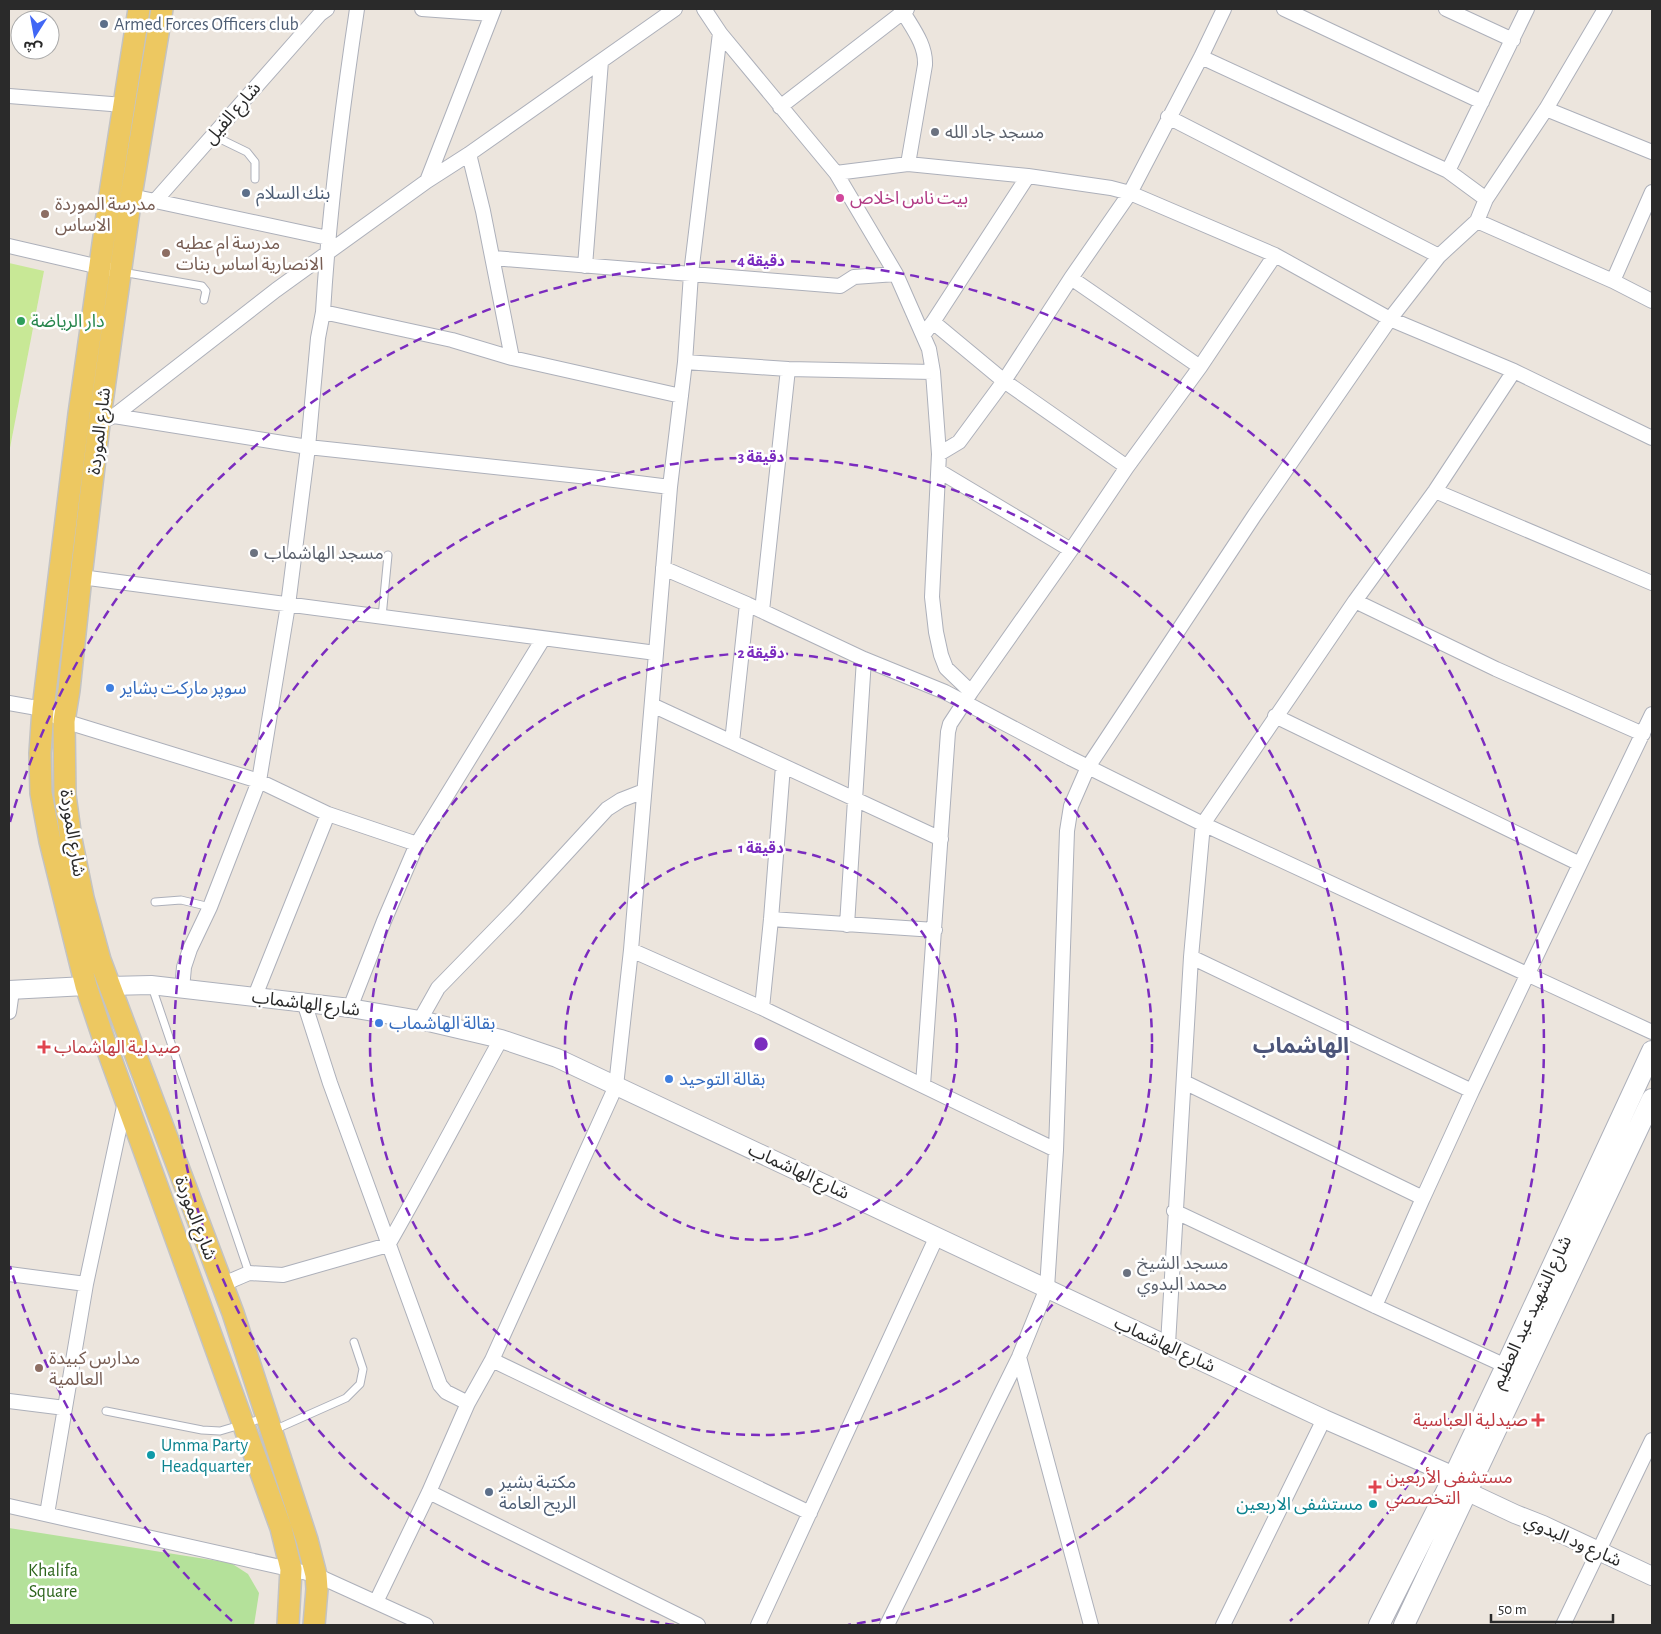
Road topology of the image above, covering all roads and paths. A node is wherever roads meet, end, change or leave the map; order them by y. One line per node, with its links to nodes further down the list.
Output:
1 (139, 9): 21 (main road, شارع الموردة)
2 (162, 9): 36 (main road, شارع الموردة)
3 (327, 9): 25 (street, شارع الفيل)
4 (357, 9): 40 (street)
5 (422, 9): 14 (street)
6 (675, 9): 18 (street)
7 (704, 9): 15 (street)
8 (1224, 9): 17 (street)
9 (1284, 9): 20 (street)
10 (1446, 9): 16 (street)
11 (1527, 9): 16 (street)
12 (1605, 9): 23 (street)
13 (905, 10): 22 (street); 28 (street)
14 (493, 11): 33 (street)
15 (720, 33): 22 (street); 48 (street)
16 (1512, 40): 20 (street)
17 (1201, 57): 24 (street); 29 (street)
18 (601, 61): 27 (street); 46 (street)
19 (9, 96): 21 (street)
20 (1482, 102): 29 (street)
21 (124, 104): 47 (main road, شارع الموردة)
22 (780, 107): 30 (street)
23 (1546, 108): 26 (street); 37 (street)
24 (1168, 117): 35 (street); 44 (street)
25 (212, 135): 32 (lane); 38 (street, شارع الفيل)
26 (1652, 152)
27 (469, 154): 33 (street); 45 (street)
28 (908, 164): 30 (street); 31 (street)
29 (1448, 171): 37 (street)
30 (836, 173): 49 (street)
31 (1028, 176): 35 (street); 56 (street)
32 (255, 179)
33 (427, 181): 42 (street)
34 (1652, 192): 51 (street)
35 (1130, 193): 43 (street); 50 (street)
36 (132, 196): 38 (street); 47 (main road, شارع الموردة)
37 (1486, 199): 39 (street)
38 (156, 201): 40 (street)
39 (1477, 221): 44 (street); 51 (street)
40 (328, 238): 42 (street)
41 (9, 246): 47 (street)
42 (326, 255): 54 (street); 66 (street)
43 (1275, 256): 55 (street); 60 (street)
44 (1439, 256): 55 (street)
45 (493, 258): 46 (street); 58 (street)
46 (585, 266): 48 (street)
47 (111, 270): 52 (lane); 66 (main road, شارع الموردة); 67 (main road, شارع الموردة)
48 (691, 274): 49 (street); 59 (street)
49 (896, 274): 57 (street)
50 (1071, 278): 60 (street); 64 (street)
51 (1613, 281): 53 (street)
52 (204, 300)
53 (1652, 301)
54 (323, 312): 58 (street); 69 (street)
55 (1390, 319): 62 (street); 98 (street)
56 (934, 322): 57 (street); 64 (street)
57 (924, 334): 63 (street)
58 (512, 358): 65 (street)
59 (685, 362): 61 (street); 65 (street)
60 (1200, 367): 71 (street)
61 (788, 369): 63 (street); 83 (street)
62 (1514, 371): 68 (street); 74 (street)
63 (933, 372): 70 (street)
64 (1004, 380): 70 (street); 71 (street)
65 (681, 396): 73 (street)
66 (107, 420): 67 (street); 69 (street); 78 (main road, شارع الموردة)
67 (78, 421): 91 (main road, شارع الموردة)
68 (1652, 438)
69 (308, 447): 73 (street); 82 (street)
70 (939, 454): 72 (street)
71 (1126, 467): 75 (street)
72 (939, 471): 75 (street); 88 (street)
73 (670, 488): 77 (street)
74 (1435, 491): 79 (street); 80 (street)
75 (1071, 550): 88 (street)
76 (388, 555): 84 (lane)
77 (663, 568): 81 (street); 86 (street)
78 (80, 577): 82 (street); 94 (main road, شارع الموردة)
79 (1652, 583)
80 (1355, 601): 93 (street); 95 (street)
81 (747, 604): 83 (street); 96 (street)
82 (288, 605): 84 (street); 99 (street)
83 (762, 610): 87 (street)
84 (382, 618): 85 (street)
85 (544, 639): 86 (street); 105 (street)
86 (656, 653): 90 (street)
87 (864, 658): 88 (street); 101 (street)
88 (968, 697): 98 (street); 104 (street)
89 (9, 703): 91 (street)
90 (652, 704): 96 (street); 100 (street)
91 (43, 709): 94 (street); 116 (main road, شارع الموردة)
92 (1652, 714): 95 (street)
93 (1276, 716): 103 (street); 106 (street)
94 (64, 721): 99 (street); 117 (main road, شارع الموردة)
95 (1643, 734): 106 (street)
96 (732, 742): 97 (street)
97 (783, 766): 101 (street); 109 (street)
98 (1088, 766): 103 (street); 135 (street)
99 (259, 781): 102 (street); 108 (street)
100 (644, 791): 112 (street); 125 (street)
101 (855, 798): 104 (street); 110 (street)
102 (328, 814): 105 (street); 120 (street)
103 (1203, 824): 113 (street); 114 (street)
104 (940, 838): 111 (street)
105 (417, 844): 122 (street)
106 (1580, 864): 114 (street)
107 (155, 902): 108 (lane)
108 (210, 907): 118 (street)
109 (771, 919): 110 (street); 123 (street)
110 (847, 925): 111 (street)
111 (934, 930): 130 (street)
112 (631, 950): 123 (street); 131 (street)
113 (1191, 957): 129 (street); 132 (street)
114 (1529, 974): 126 (street); 132 (street)
115 (152, 985): 117 (street, شارع الهاشماب); 118 (street, شارع الهاشماب); 141 (lane)
116 (86, 986): 119 (street); 134 (main road, شارع الموردة)
117 (109, 986): 144 (main road, شارع الموردة)
118 (182, 989): 120 (street, شارع الهاشماب)
119 (11, 990): 124 (street)
120 (255, 996): 121 (street, شارع الهاشماب)
121 (304, 1002): 122 (street, شارع الهاشماب); 140 (street)
122 (350, 1008): 125 (street, شارع الهاشماب)
123 (762, 1008): 130 (street)
124 (9, 1012)
125 (420, 1020): 127 (street, شارع الهاشماب)
126 (1652, 1032)
127 (500, 1040): 131 (street, شارع الهاشماب); 140 (street)
128 (1652, 1051): 138 (main road, شارع الشهيد عبد العظيم)
129 (1184, 1082): 136 (street); 137 (street)
130 (923, 1085): 135 (street)
131 (616, 1086): 139 (street, شارع الهاشماب); 152 (street)
132 (1472, 1091): 136 (street)
133 (1652, 1099): 138 (main road, شارع الشهيد عبد العظيم)
134 (126, 1100): 143 (street); 148 (main road, شارع الموردة)
135 (1056, 1150): 145 (street)
136 (1424, 1198): 146 (street)
137 (1174, 1211): 146 (street); 150 (street)
138 (1586, 1216): 153 (main road, شارع الشهيد عبد العظيم); 162 (main road, شارع الشهيد عبد العظيم)
139 (937, 1236): 145 (street, شارع الهاشماب); 166 (street)
140 (388, 1245): 141 (street); 155 (street)
141 (249, 1273): 144 (street)
142 (9, 1274): 143 (street)
143 (86, 1284): 156 (street)
144 (222, 1285): 147 (main road, شارع الموردة)
145 (1047, 1288): 150 (street, شارع الهاشماب); 151 (street)
146 (1375, 1306): 153 (street)
147 (232, 1313): 148 (main road); 160 (main road, شارع الموردة)
148 (208, 1326): 159 (main road, شارع الموردة)
149 (354, 1342): 160 (lane)
150 (1168, 1344): 158 (street, شارع الهاشماب)
151 (1019, 1357): 177 (street); 178 (street)
152 (492, 1360): 155 (street); 166 (street)
153 (1506, 1366): 162 (main road, شارع الشهيد عبد العظيم)
154 (9, 1401): 156 (street)
155 (468, 1403): 163 (street)
156 (65, 1408): 165 (street)
157 (106, 1411): 159 (lane)
158 (1324, 1419): 162 (street, شارع الهاشماب); 179 (street)
159 (244, 1424): 160 (lane); 168 (main road, شارع الموردة)
160 (269, 1424): 169 (main road, شارع الموردة)
161 (1652, 1440): 167 (street)
162 (1460, 1484): 167 (street, شارع ود البدوي); 180 (main road, شارع الشهيد عبد العظيم); 181 (main road, شارع الشهيد عبد العظيم)
163 (430, 1492): 171 (street); 175 (street)
164 (9, 1506): 165 (street)
165 (47, 1514): 168 (street)
166 (810, 1514): 176 (street)
167 (1599, 1551): 170 (street, شارع ود البدوي); 182 (street)
168 (291, 1569): 169 (street); 172 (main road, شارع الموردة)
169 (316, 1575): 171 (street); 173 (main road, شارع الموردة)
170 (1652, 1576)
171 (376, 1602): 174 (street)
172 (288, 1625)
173 (314, 1625)
174 (426, 1625)
175 (698, 1625)
176 (758, 1625)
177 (887, 1625)
178 (1091, 1625)
179 (1223, 1625)
180 (1379, 1625)
181 (1404, 1625)
182 (1563, 1625)

